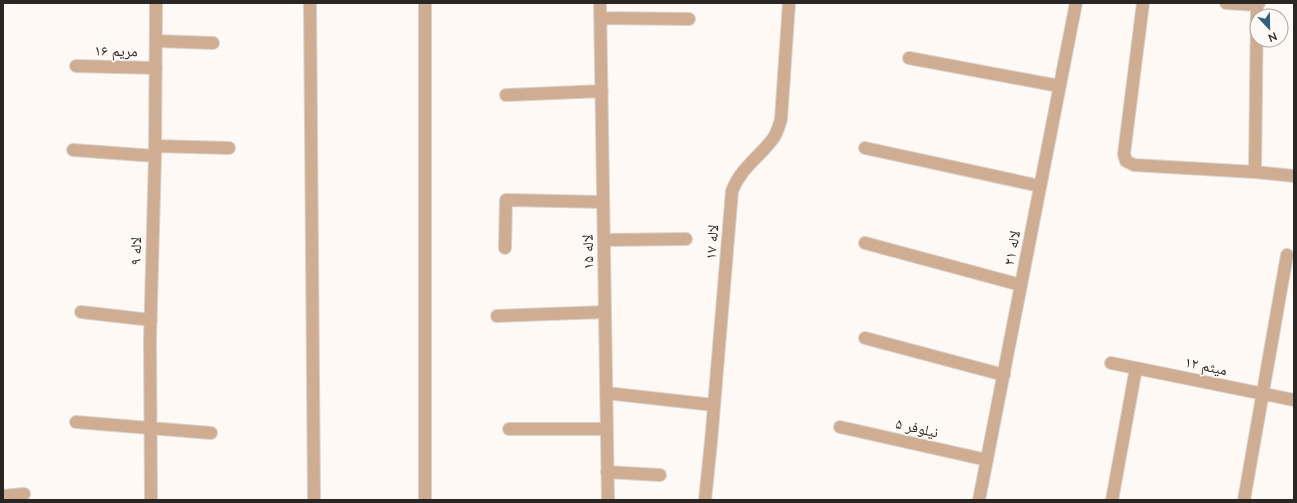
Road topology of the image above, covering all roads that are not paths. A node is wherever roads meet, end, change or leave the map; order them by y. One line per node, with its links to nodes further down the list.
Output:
1 (156, 3): 12 (street, لاله ۹)
2 (310, 3): 58 (street)
3 (425, 3): 59 (street)
4 (600, 3): 10 (street, لاله ۱۵)
5 (789, 3): 45 (street, لاله ۱۷)
6 (1076, 3): 17 (street, لاله ۲۱)
7 (1143, 3): 24 (street)
8 (1226, 3): 9 (street)
9 (1258, 4): 24 (street)
10 (600, 18): 11 (street); 18 (street, لاله ۱۵)
11 (689, 18)
12 (156, 41): 13 (street); 16 (street, لاله ۹)
13 (213, 43)
14 (909, 58): 17 (street)
15 (76, 66): 16 (street, مریم ۱۶)
16 (156, 68): 23 (street, لاله ۹)
17 (1059, 86): 26 (street, لاله ۲۱)
18 (602, 91): 19 (street); 27 (street, لاله ۱۵)
19 (506, 95)
20 (229, 148): 23 (street)
21 (865, 148): 26 (street)
22 (73, 150): 23 (street)
23 (155, 151): 37 (street, لاله ۹)
24 (1255, 172): 25 (street)
25 (1294, 176)
26 (1040, 186): 33 (street, لاله ۲۱)
27 (604, 202): 29 (street, لاله ۱۵); 31 (street)
28 (686, 239): 29 (street)
29 (604, 240): 35 (street, لاله ۱۵)
30 (865, 243): 33 (street)
31 (506, 248)
32 (1287, 255): 43 (street)
33 (1021, 285): 41 (street, لاله ۲۱)
34 (81, 312): 37 (street)
35 (605, 312): 36 (street); 42 (street, لاله ۱۵)
36 (497, 316)
37 (151, 320): 48 (street, لاله ۹)
38 (865, 338): 41 (street)
39 (1111, 363): 40 (street, میثم ۱۲)
40 (1136, 368): 43 (street, میثم ۱۲); 63 (street)
41 (1004, 375): 52 (street, لاله ۲۱)
42 (606, 393): 45 (street); 50 (street, لاله ۱۵)
43 (1262, 394): 44 (street, میثم ۱۲); 64 (street)
44 (1294, 400)
45 (714, 405): 61 (street, لاله ۱۷)
46 (76, 422): 48 (street)
47 (840, 427): 52 (street, نیلوفر ۵)
48 (151, 428): 51 (street); 57 (street, لاله ۹)
49 (509, 429): 50 (street)
50 (607, 429): 53 (street, لاله ۱۵)
51 (211, 433)
52 (987, 460): 62 (street, لاله ۲۱)
53 (607, 472): 54 (street); 60 (street, لاله ۱۵)
54 (660, 475)
55 (24, 494): 56 (street)
56 (3, 496)
57 (151, 500)
58 (314, 500)
59 (425, 500)
60 (608, 500)
61 (705, 500)
62 (979, 500)
63 (1112, 500)
64 (1244, 500)

